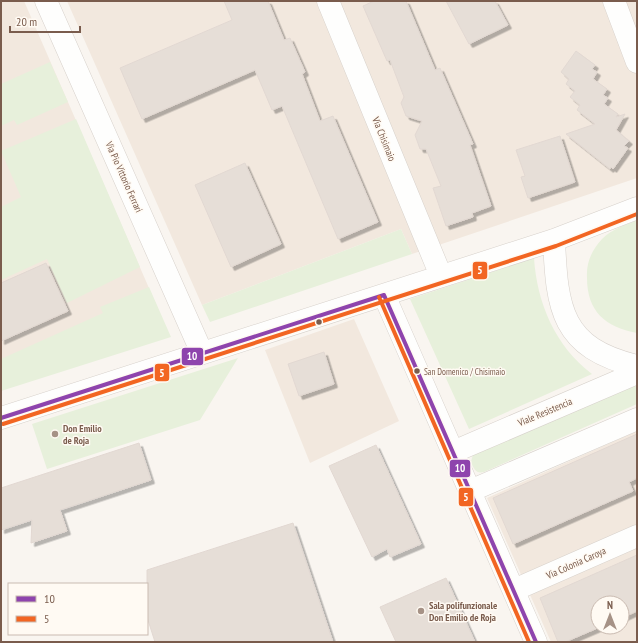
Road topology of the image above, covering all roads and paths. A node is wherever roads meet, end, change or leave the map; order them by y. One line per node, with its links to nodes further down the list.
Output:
1 (46, 1): 9 (street, Via Pio Vittorio Ferrari)
2 (328, 1): 7 (street, Via Chisimaio)
3 (614, 1): 4 (street)
4 (637, 62)
5 (637, 208): 6 (street)
6 (554, 240): 7 (street); 10 (street)
7 (441, 276): 8 (street)
8 (384, 295): 9 (street); 14 (street)
9 (202, 353): 12 (street)
10 (637, 366)
11 (637, 373): 14 (street, Viale Resistencia)
12 (1, 418)
13 (637, 419): 15 (street)
14 (453, 452): 15 (street)
15 (470, 491): 17 (street)
16 (637, 536): 17 (street, Via Colonia Caroya)
17 (514, 590): 18 (street)
18 (536, 642)

